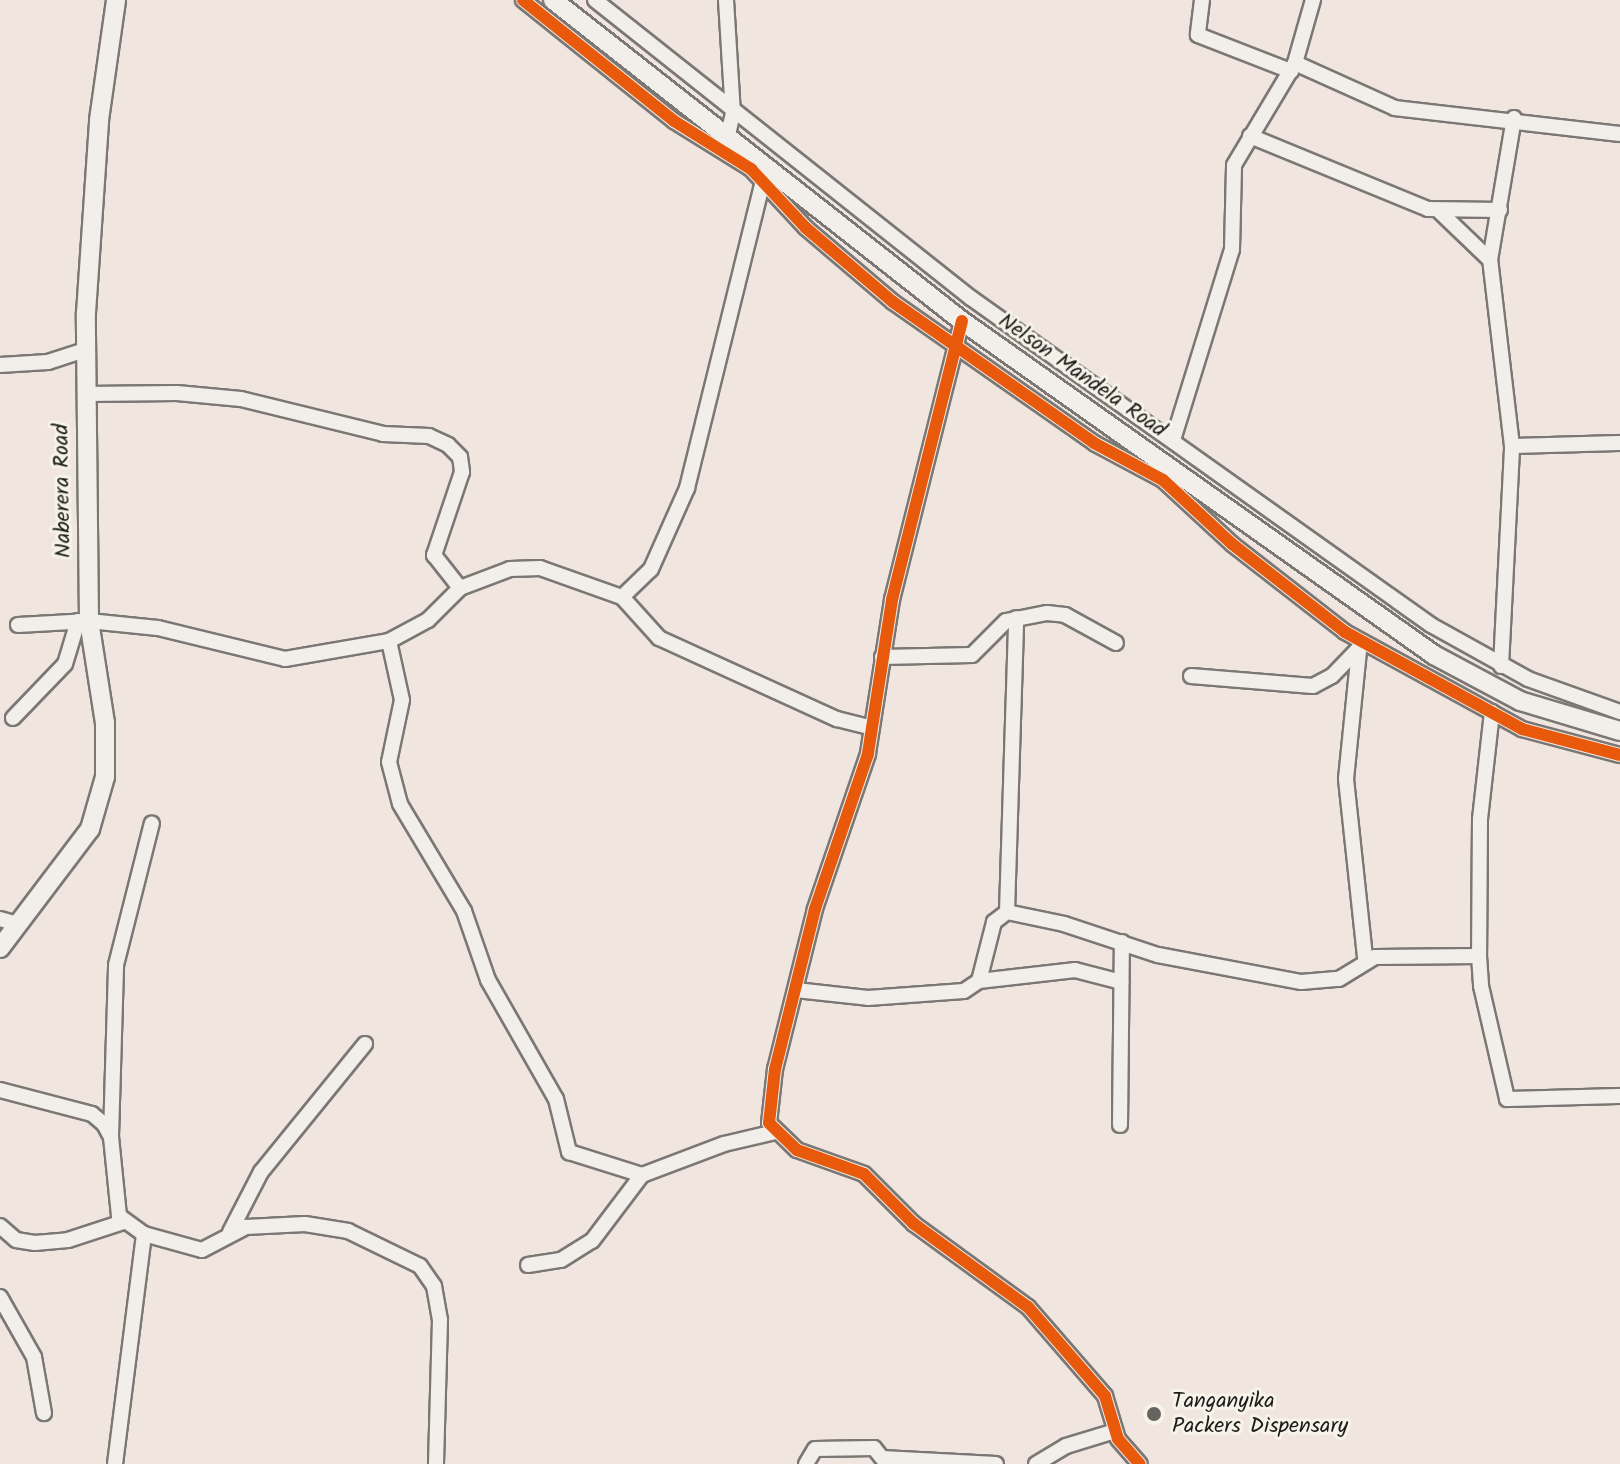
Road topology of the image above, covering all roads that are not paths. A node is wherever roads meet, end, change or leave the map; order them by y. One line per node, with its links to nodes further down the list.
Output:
1 (116, 0): 20 (main road, Naberera Road)
2 (523, 0): 14 (street)
3 (553, 0): 13 (main road, Nelson Mandela Road)
4 (595, 0): 9 (street)
5 (726, 0): 9 (street)
6 (1202, 0): 8 (street)
7 (1313, 0): 8 (street)
8 (1293, 67): 10 (street); 12 (street)
9 (733, 113): 13 (street); 23 (street)
10 (1514, 118): 11 (street); 15 (street)
11 (1620, 134)
12 (1250, 136): 16 (street); 23 (street)
13 (727, 138): 18 (main road, Nelson Mandela Road)
14 (763, 181): 19 (street); 27 (street)
15 (1500, 210): 16 (street); 17 (street)
16 (1440, 212): 17 (street)
17 (1490, 260): 25 (street)
18 (962, 321): 19 (street); 41 (main road, Nelson Mandela Road)
19 (958, 348): 33 (street); 34 (street)
20 (86, 350): 21 (street); 22 (main road, Naberera Road)
21 (0, 365)
22 (86, 394): 26 (street); 29 (main road, Naberera Road)
23 (1173, 440): 35 (street)
24 (1620, 443): 25 (street)
25 (1512, 446): 35 (street)
26 (460, 588): 27 (street); 31 (street)
27 (622, 597): 40 (street)
28 (1016, 618): 32 (street); 34 (street); 44 (street)
29 (83, 621): 30 (street); 31 (street); 39 (street); 45 (main road, Naberera Road)
30 (18, 625)
31 (389, 641): 59 (street)
32 (1116, 643)
33 (1359, 645): 36 (street); 37 (street); 49 (street)
34 (882, 657): 40 (street)
35 (1501, 666): 38 (street)
36 (1191, 676)
37 (1492, 712): 42 (street); 48 (street)
38 (1620, 712)
39 (13, 718)
40 (872, 728): 52 (street)
41 (1620, 731)
42 (1620, 755)
43 (152, 823): 58 (street)
44 (1007, 912): 46 (street); 50 (street)
45 (9, 921): 47 (main road, Naberera Road)
46 (1122, 942): 49 (street); 51 (street)
47 (0, 948)
48 (1479, 956): 49 (street); 55 (street)
49 (1365, 958)
50 (979, 981): 51 (street); 52 (street)
51 (1121, 982): 56 (street)
52 (796, 990): 57 (street)
53 (365, 1044): 62 (street)
54 (0, 1090): 58 (street)
55 (1620, 1096)
56 (1120, 1125)
57 (775, 1132): 59 (street); 67 (street)
58 (111, 1137): 60 (street)
59 (642, 1175): 64 (street)
60 (123, 1222): 61 (street); 63 (street)
61 (0, 1226)
62 (230, 1232): 63 (street); 69 (street)
63 (144, 1234): 68 (street)
64 (528, 1265)
65 (0, 1297): 66 (street)
66 (44, 1413)
67 (1115, 1431): 72 (street); 73 (street)
68 (115, 1464)
69 (436, 1464)
70 (806, 1464): 71 (street)
71 (996, 1464)
72 (1036, 1464)
73 (1140, 1464)

